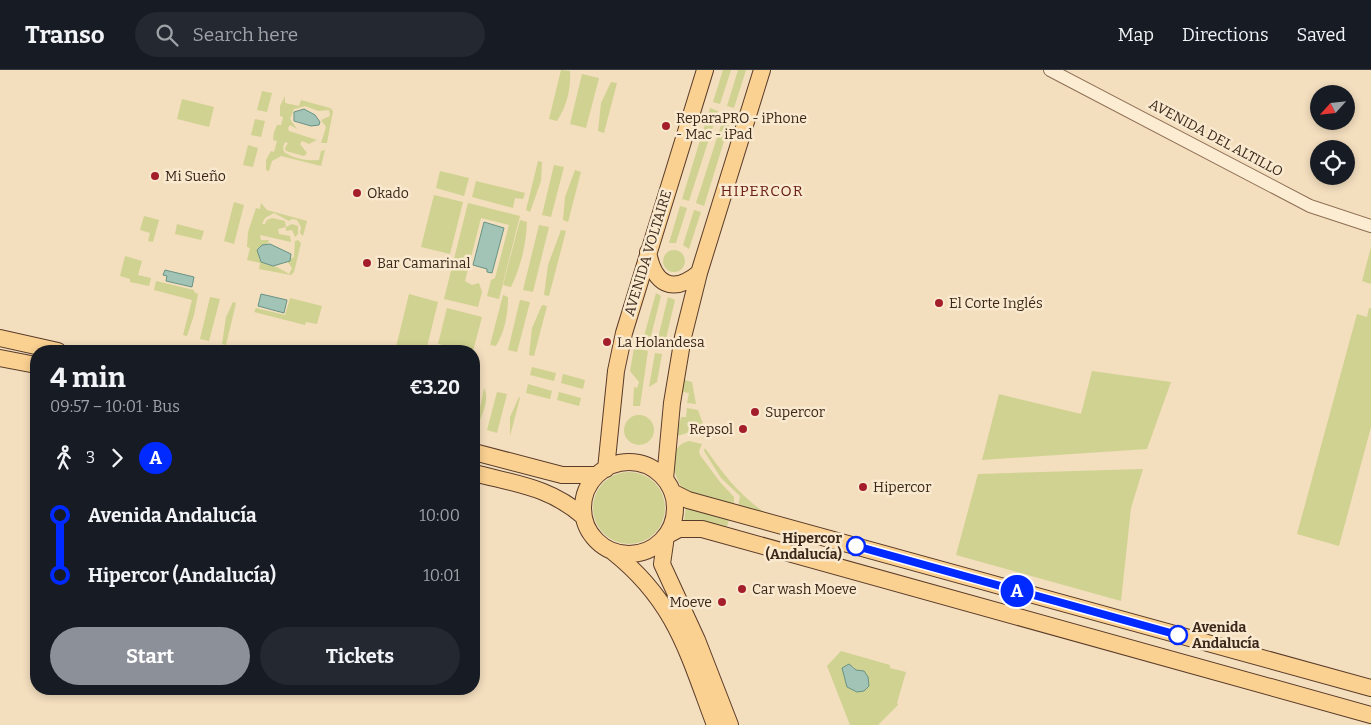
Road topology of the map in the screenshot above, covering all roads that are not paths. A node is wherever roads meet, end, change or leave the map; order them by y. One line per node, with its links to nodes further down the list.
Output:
1 (705, 70): 5 (main road, AVENIDA VOLTAIRE)
2 (762, 70): 6 (main road)
3 (1050, 70): 4 (street, AVENIDA DEL ALTILLO)
4 (1371, 226)
5 (648, 250): 6 (main road); 12 (main road, AVENIDA VOLTAIRE)
6 (698, 273): 14 (main road)
7 (0, 338): 8 (main road)
8 (31, 345)
9 (0, 358): 10 (main road)
10 (30, 365)
11 (480, 454): 12 (main road)
12 (601, 472): 14 (main road); 15 (main road)
13 (480, 475): 15 (main road)
14 (669, 486): 16 (main road); 18 (main road)
15 (584, 517): 17 (main road)
16 (666, 536): 17 (main road); 19 (main road); 21 (main road)
17 (611, 551): 20 (main road)
18 (1371, 688)
19 (1371, 715)
20 (715, 725)
21 (730, 725)

